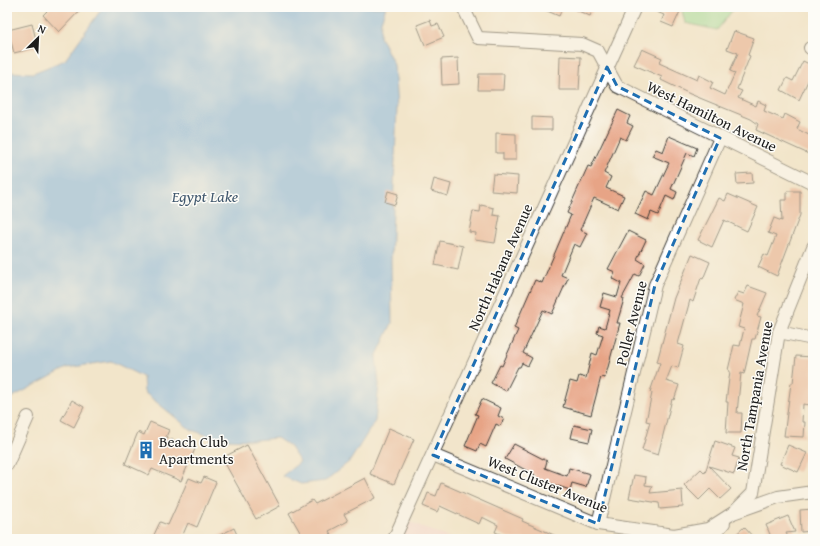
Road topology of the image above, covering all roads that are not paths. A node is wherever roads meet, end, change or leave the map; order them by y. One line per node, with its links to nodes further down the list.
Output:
1 (463, 7): 3 (street, West Hamilton Avenue)
2 (635, 7): 3 (street, North Habana Avenue)
3 (607, 67): 4 (street, West Hamilton Avenue); 10 (street, North Habana Avenue)
4 (720, 138): 5 (street, West Hamilton Avenue); 14 (street, Poller Avenue)
5 (813, 183)
6 (813, 247): 7 (street, North Tampania Avenue)
7 (779, 332): 8 (street); 13 (street, North Tampania Avenue)
8 (813, 339)
9 (28, 418): 11 (street)
10 (433, 454): 14 (street, West Cluster Avenue); 15 (street, North Habana Avenue)
11 (7, 465)
12 (813, 492): 13 (street, West Cluster Avenue)
13 (733, 513): 14 (street, West Cluster Avenue); 16 (street, North Tampania Avenue)
14 (598, 524)
15 (394, 539)
16 (710, 539)

